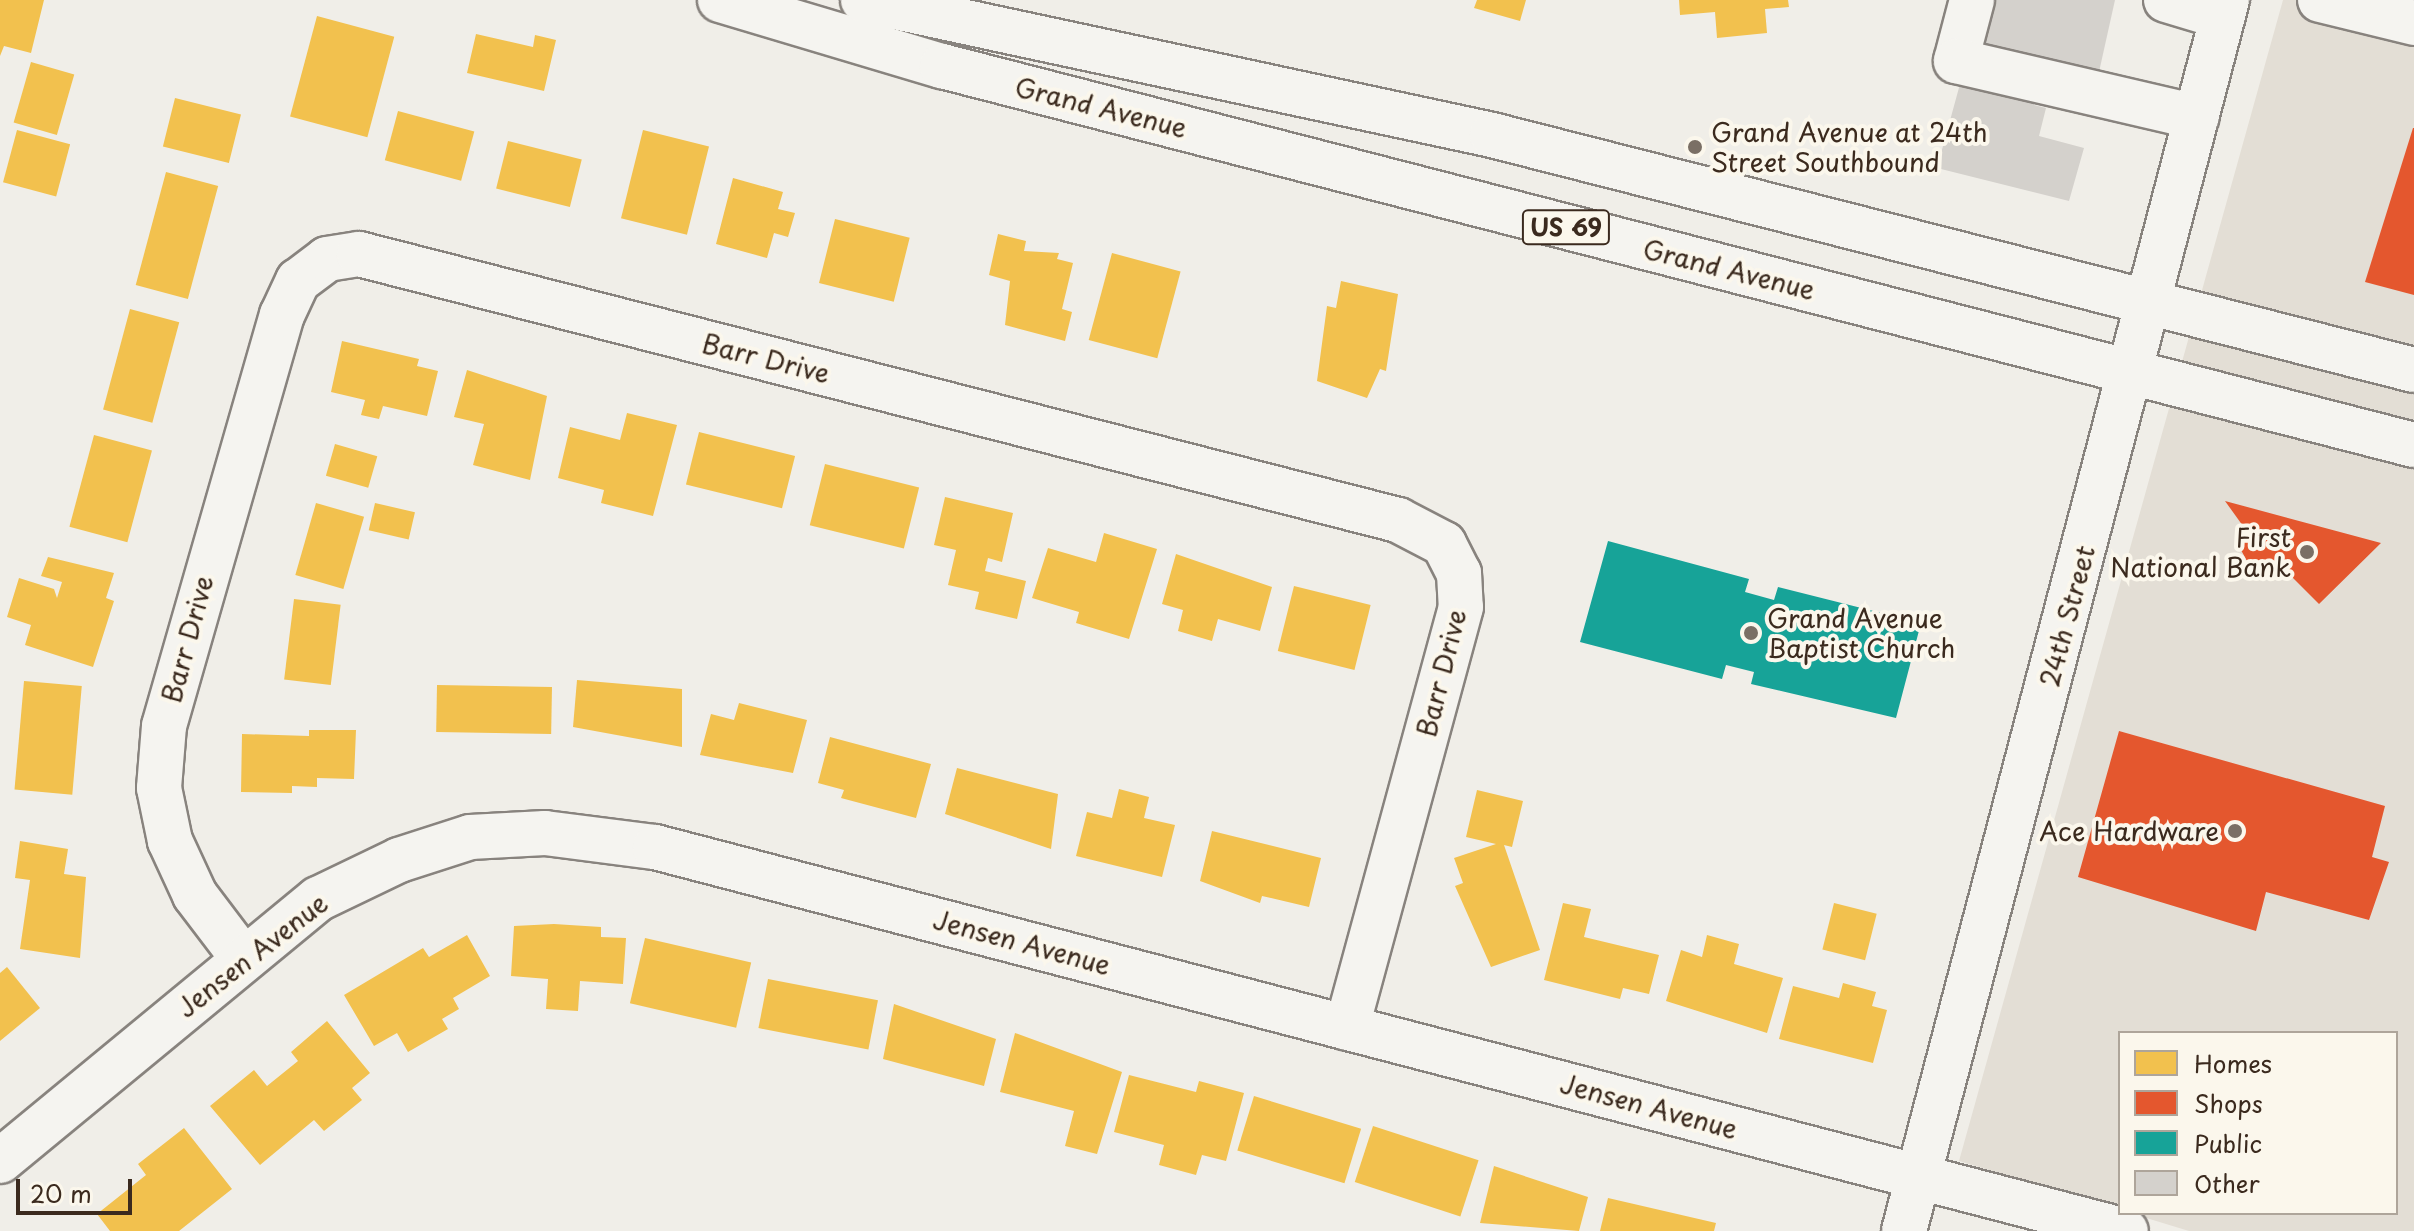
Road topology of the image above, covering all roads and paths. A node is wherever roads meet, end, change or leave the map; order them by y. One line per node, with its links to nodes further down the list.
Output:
1 (720, 0): 11 (street, Grand Avenue / US 69)
2 (863, 0): 9 (street, Grand Avenue)
3 (1972, 0): 8 (street)
4 (2166, 0): 6 (street)
5 (2320, 0): 7 (street)
6 (2225, 8): 8 (street, 24th Street)
7 (2414, 23)
8 (2197, 117): 9 (street, 24th Street)
9 (2149, 303): 10 (street, Grand Avenue); 11 (street, 24th Street)
10 (2414, 370)
11 (2132, 373): 12 (street, Grand Avenue / US 69); 16 (street, 24th Street)
12 (2414, 445)
13 (242, 957): 14 (street, Jensen Avenue); 14 (street, Barr Drive); 15 (street, Jensen Avenue)
14 (1347, 1028): 16 (street, Jensen Avenue)
15 (0, 1161)
16 (1918, 1177): 17 (street, 24th Street); 18 (street, Jensen Avenue)
17 (1904, 1231)
18 (2126, 1231)

